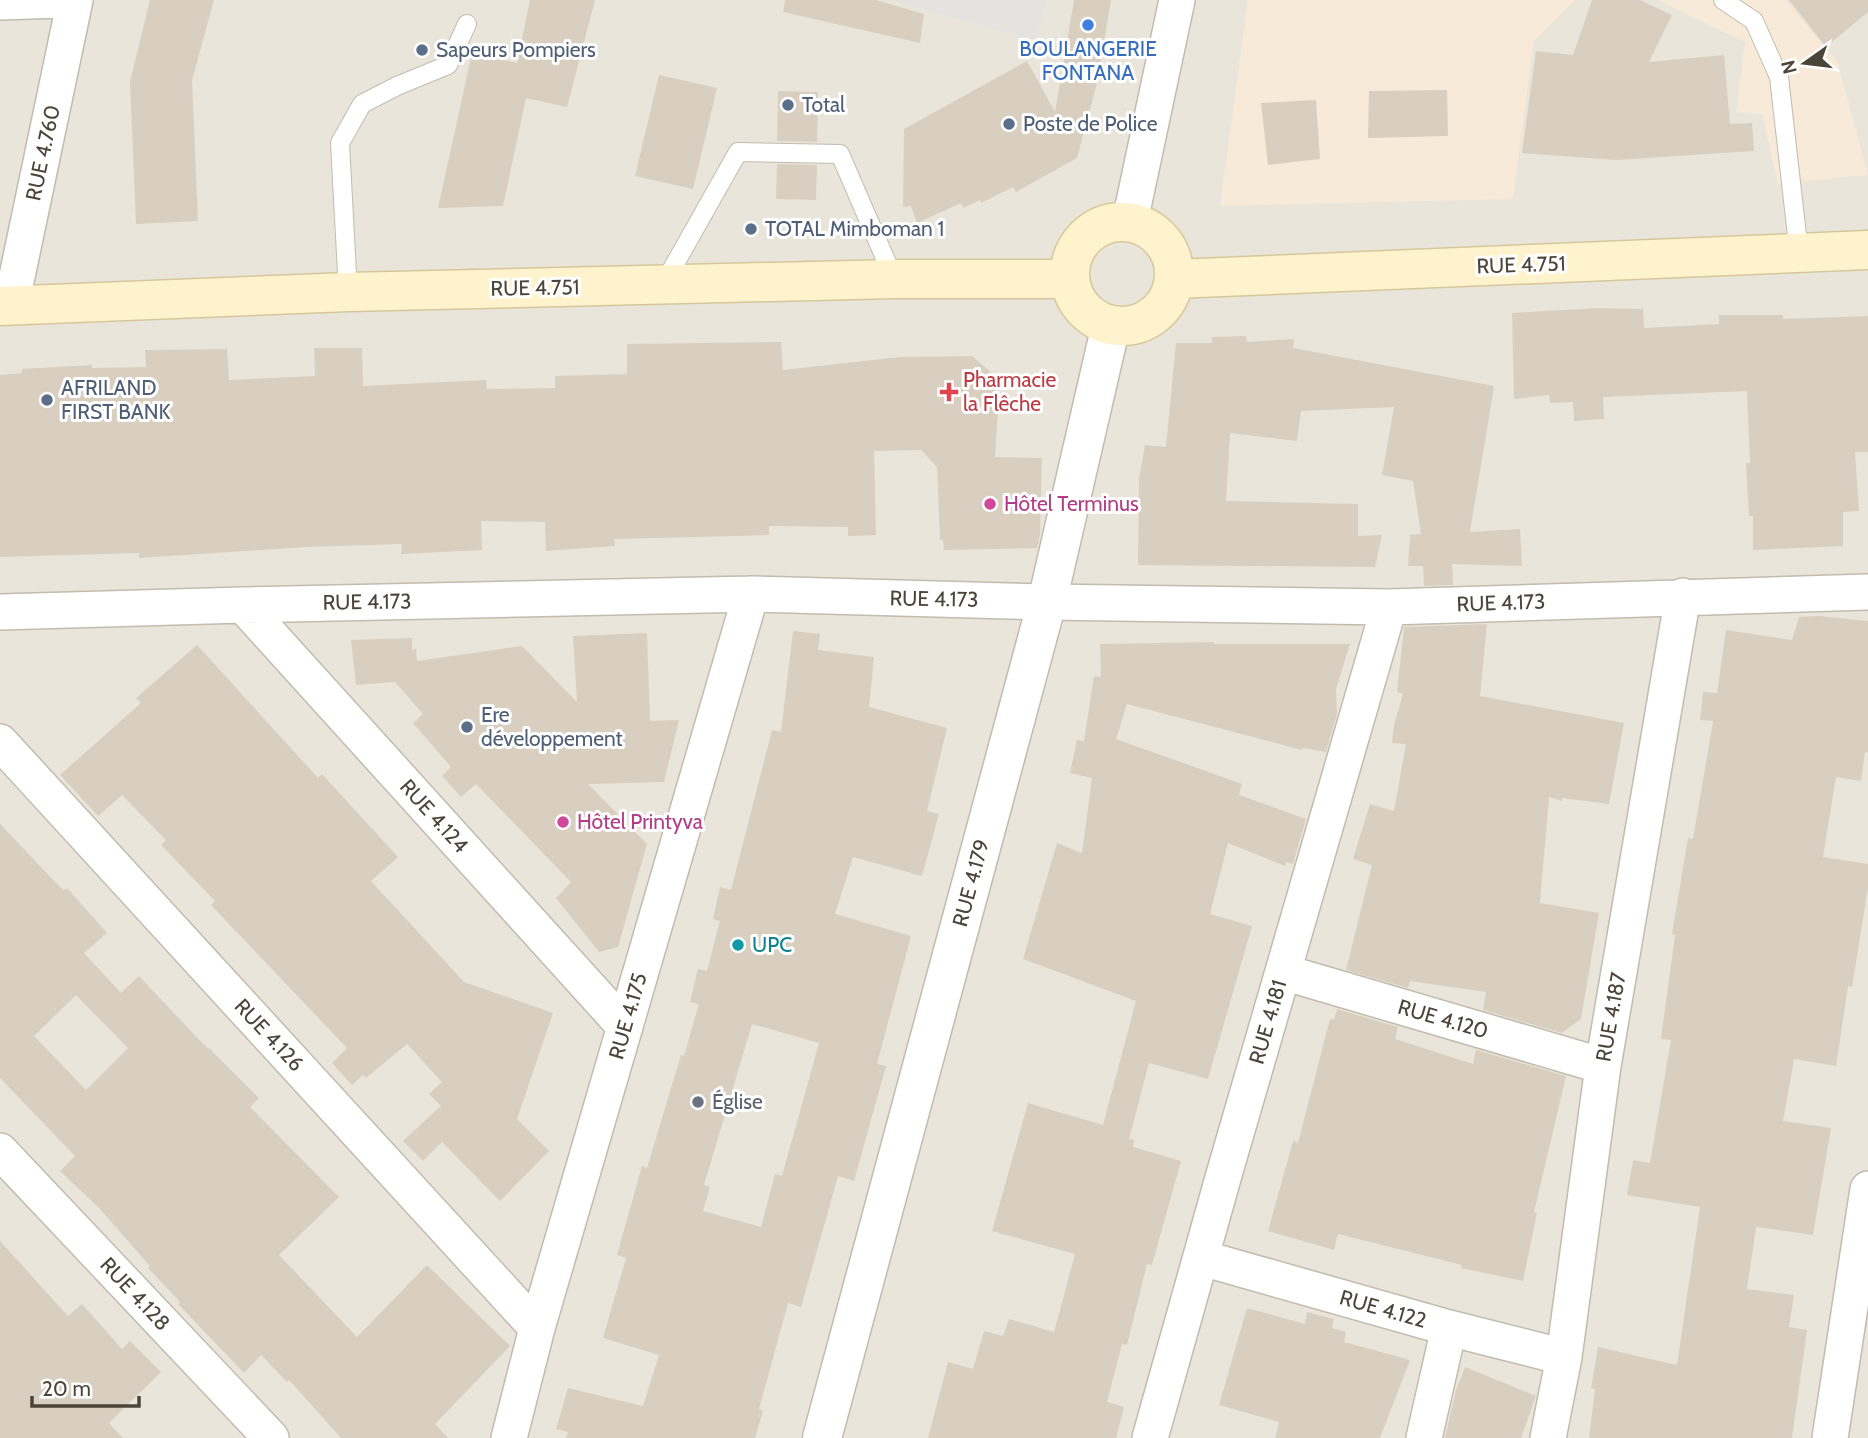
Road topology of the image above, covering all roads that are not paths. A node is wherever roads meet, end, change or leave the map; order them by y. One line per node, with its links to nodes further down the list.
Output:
1 (61, 0): 5 (street)
2 (75, 0): 15 (street, RUE 4.760)
3 (1177, 0): 7 (street)
4 (1723, 0): 9 (lane)
5 (0, 2)
6 (467, 24): 14 (lane)
7 (1130, 221): 11 (main road); 12 (main road)
8 (1868, 250): 9 (main road, RUE 4.751)
9 (1798, 253): 12 (main road, RUE 4.751)
10 (894, 279): 11 (main road, RUE 4.751); 13 (main road, RUE 4.751); 13 (lane)
11 (1070, 279): 16 (main road)
12 (1174, 279): 16 (main road)
13 (663, 285): 14 (main road, RUE 4.751)
14 (348, 292): 15 (main road, RUE 4.751)
15 (6, 306)
16 (1111, 325): 20 (street, RUE 4.179)
17 (1868, 592): 19 (street, RUE 4.173)
18 (751, 594): 20 (street, RUE 4.173); 21 (street, RUE 4.173); 26 (street, RUE 4.175)
19 (1683, 596): 22 (street, RUE 4.173); 27 (street, RUE 4.187)
20 (1047, 602): 22 (street, RUE 4.173); 36 (street, RUE 4.179)
21 (243, 605): 23 (street, RUE 4.173); 26 (street, RUE 4.124)
22 (1389, 607): 25 (street, RUE 4.181)
23 (0, 612)
24 (0, 741): 31 (street, RUE 4.126)
25 (1283, 972): 27 (street, RUE 4.120); 30 (street, RUE 4.181)
26 (625, 1027): 31 (street, RUE 4.175)
27 (1603, 1066): 33 (street, RUE 4.187)
28 (0, 1151): 34 (street, RUE 4.128)
29 (1868, 1189): 40 (street)
30 (1202, 1258): 32 (street, RUE 4.122); 37 (street, RUE 4.181)
31 (537, 1328): 35 (street, RUE 4.175)
32 (1449, 1328): 33 (street, RUE 4.122); 38 (street)
33 (1564, 1357): 39 (street, RUE 4.187)
34 (271, 1438)
35 (509, 1438)
36 (822, 1438)
37 (1150, 1438)
38 (1424, 1438)
39 (1548, 1438)
40 (1830, 1438)

